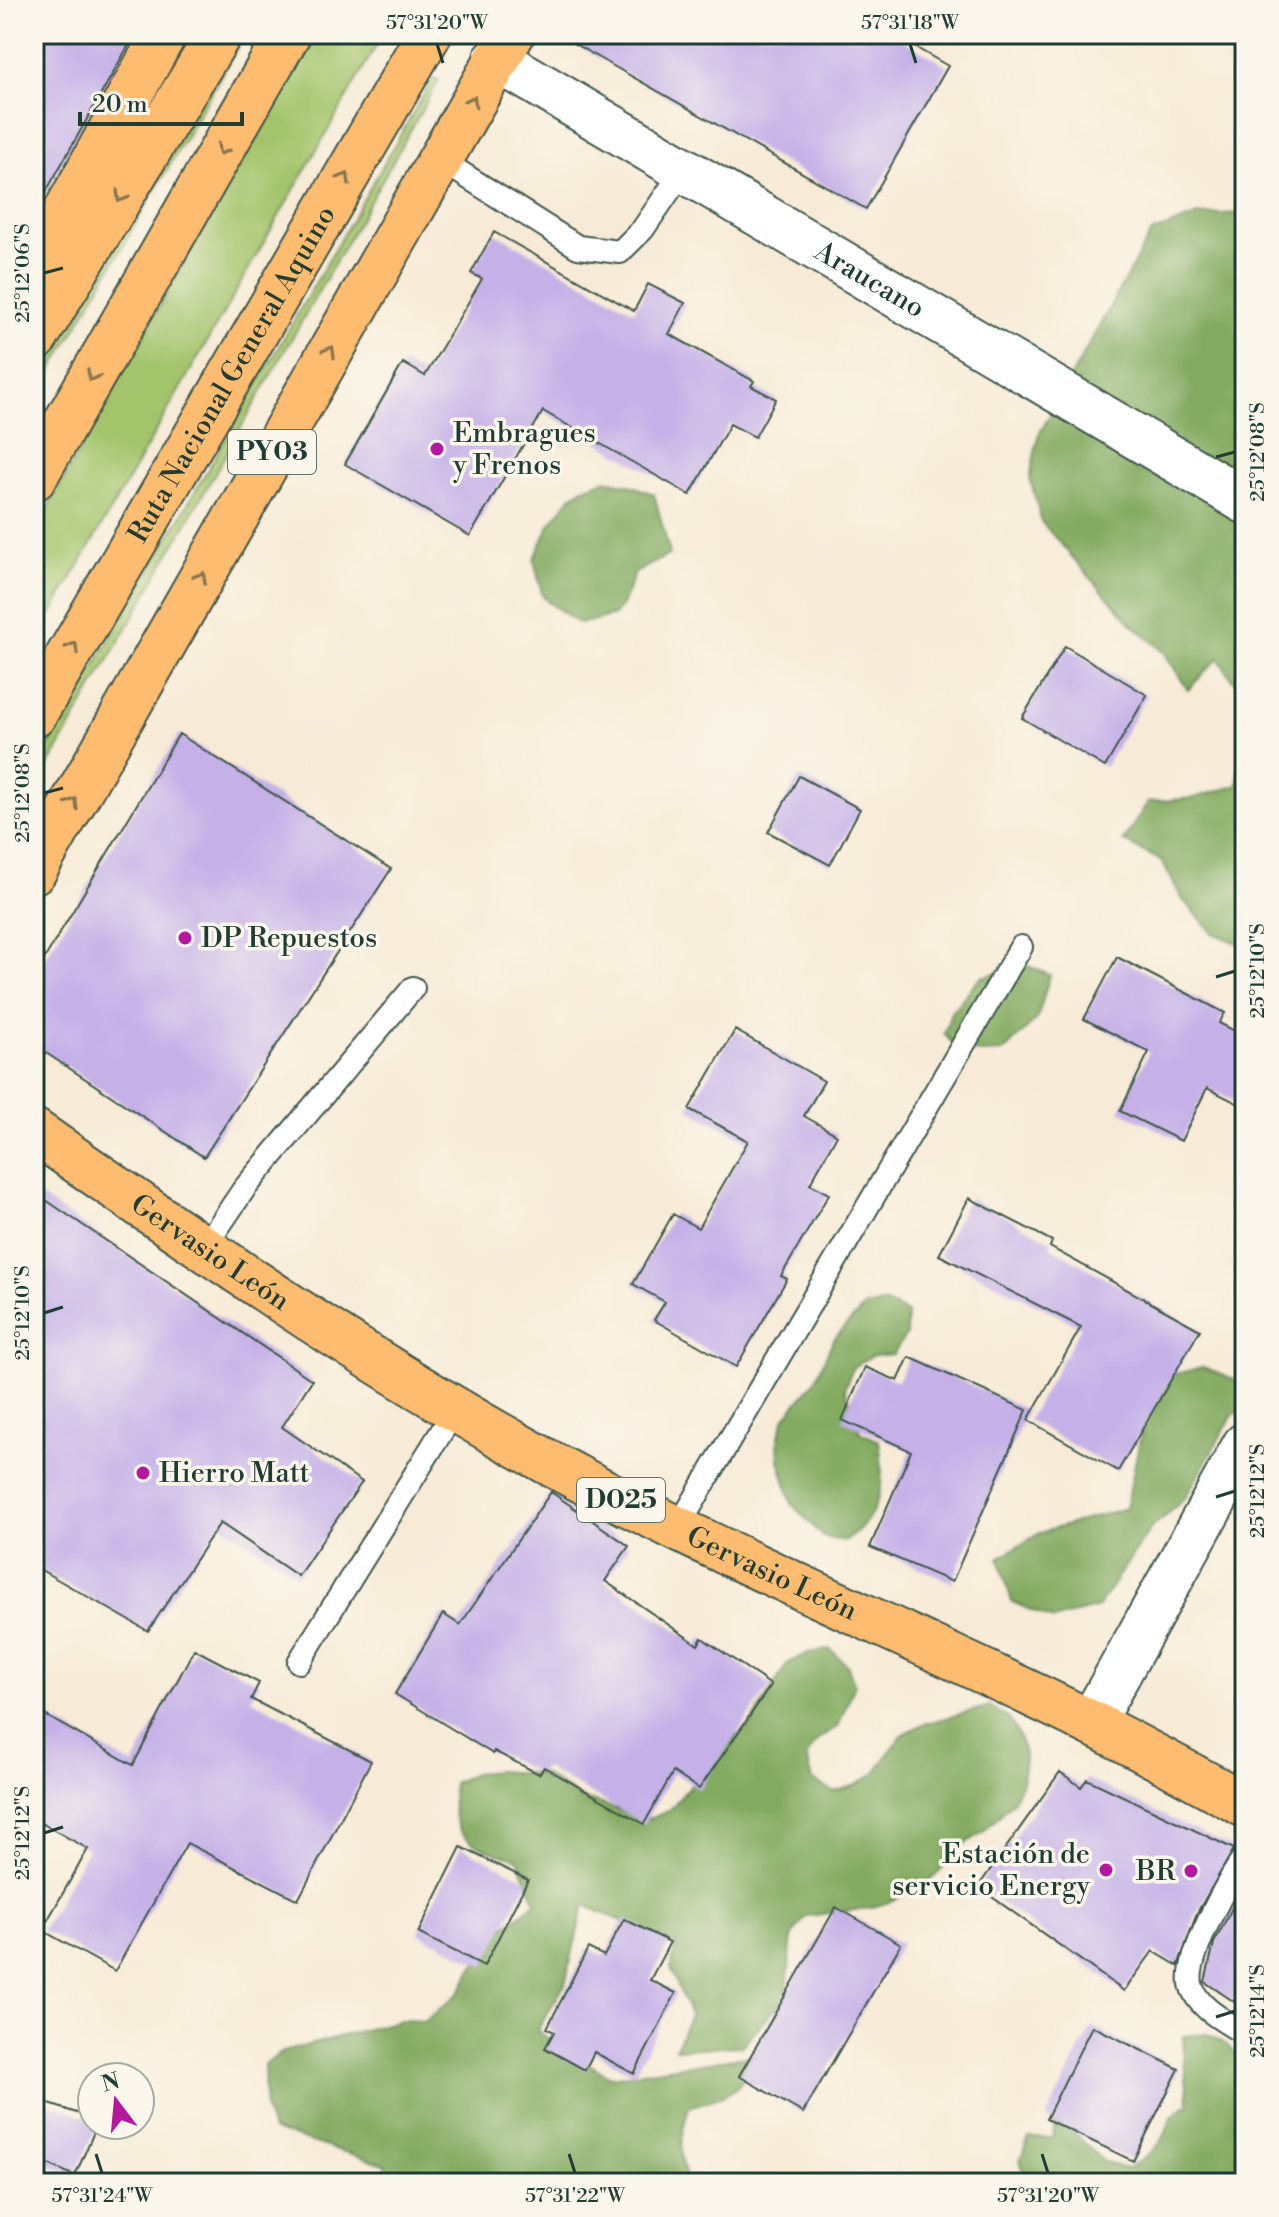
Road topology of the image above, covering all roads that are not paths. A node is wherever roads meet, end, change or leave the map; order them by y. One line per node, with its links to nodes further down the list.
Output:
1 (164, 34): 8 (main road)
2 (219, 34): 9 (main road, one-way to 9)
3 (288, 34): 10 (main road, one-way to 10)
4 (429, 34): 12 (main road, Ruta Nacional General Aquino / PY03, one-way to 4)
5 (504, 46): 6 (main road, PY03, one-way to 5); 7 (street, Araucano)
6 (439, 159): 7 (lane); 13 (main road, PY03, one-way to 6)
7 (684, 169): 11 (street, Araucano)
8 (34, 269)
9 (34, 340)
10 (44, 460)
11 (1245, 501)
12 (34, 715)
13 (34, 871)
14 (1021, 947): 20 (lane)
15 (413, 988): 17 (lane)
16 (34, 1131): 17 (main road, Gervasio León / D025)
17 (204, 1248): 18 (main road, Gervasio León / D025)
18 (455, 1410): 20 (main road, Gervasio León / D025); 21 (lane)
19 (1245, 1445): 22 (street)
20 (677, 1529): 22 (main road, Gervasio León / D025)
21 (299, 1662)
22 (1091, 1723): 23 (main road, Gervasio León / D025)
23 (1245, 1805)
24 (1245, 1857): 25 (lane)
25 (1245, 2034)

